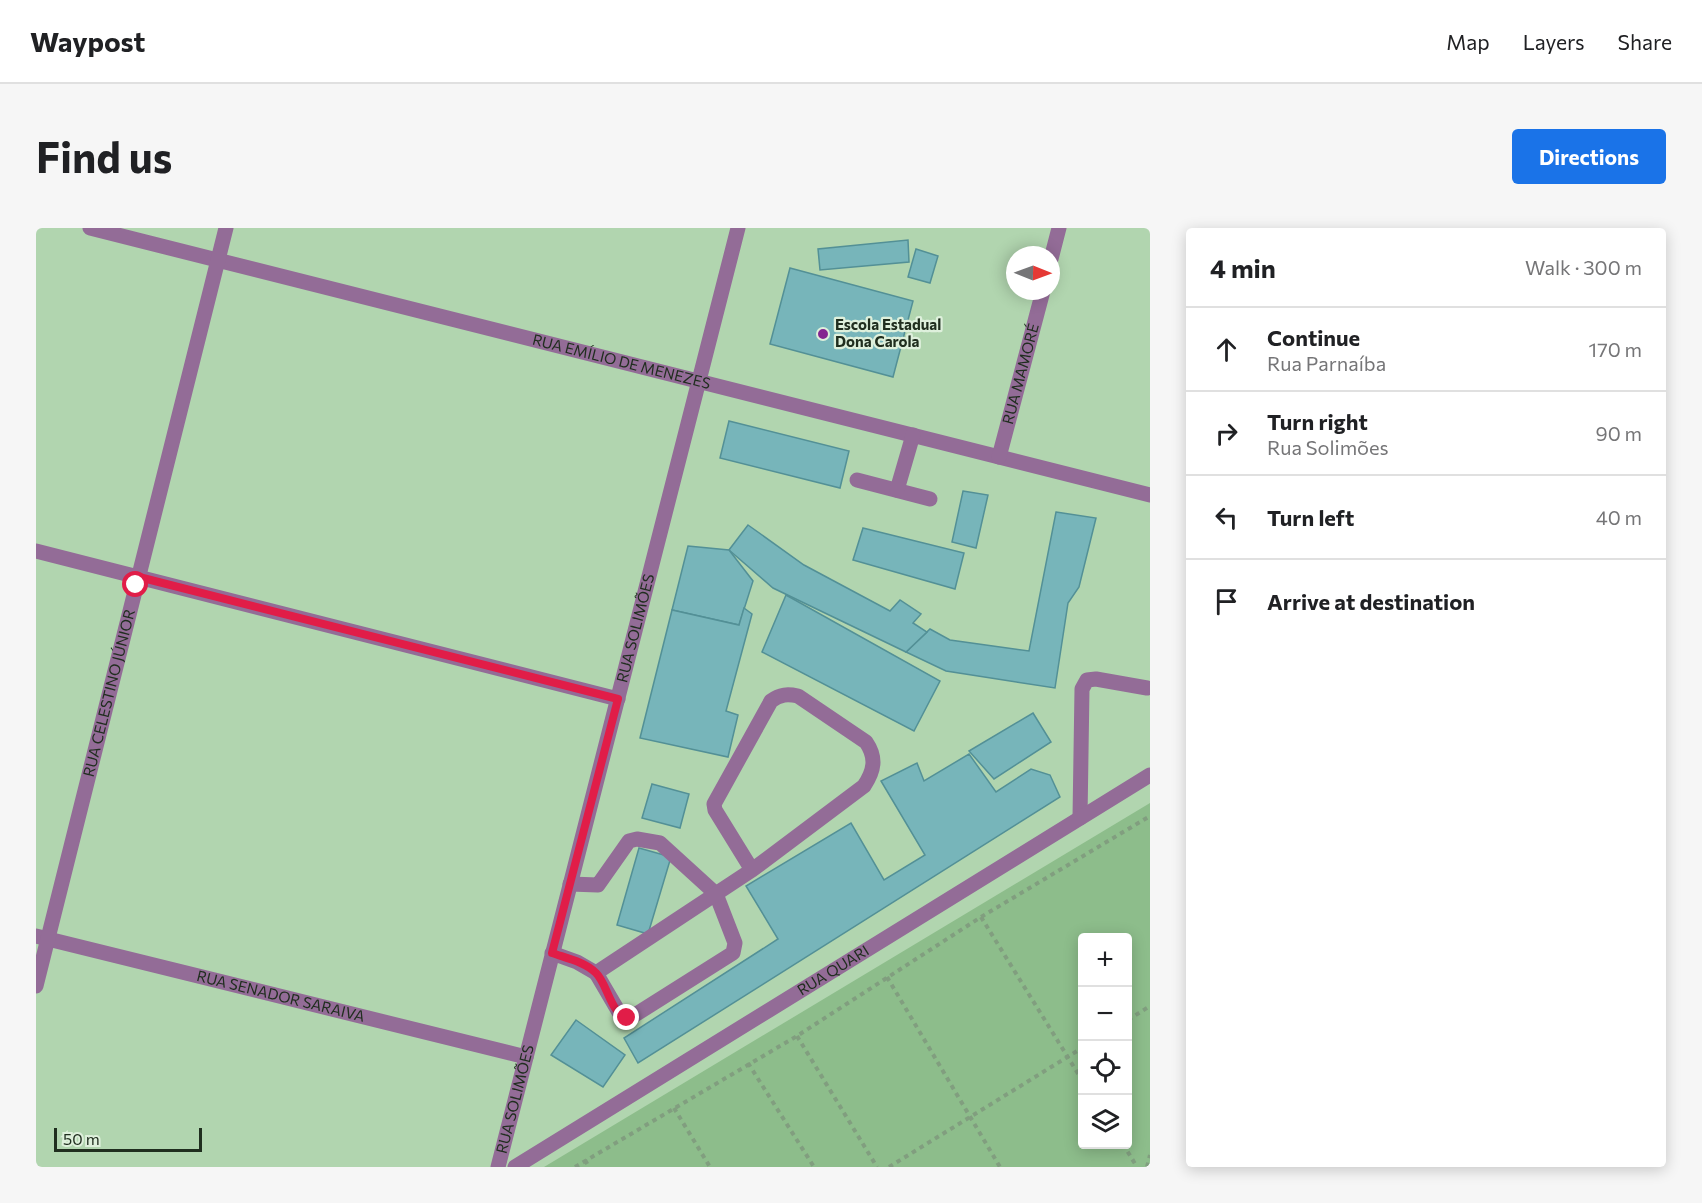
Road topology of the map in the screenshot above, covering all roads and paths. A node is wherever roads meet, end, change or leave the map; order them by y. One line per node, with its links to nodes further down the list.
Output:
1 (90, 228): 6 (street, RUA EMÍLIO DE MENEZES)
2 (226, 228): 6 (street, RUA CELESTINO JÚNIOR)
3 (738, 228): 8 (street, RUA SOLIMÕES)
4 (1059, 228): 5 (street)
5 (1054, 246)
6 (218, 260): 8 (street, RUA EMÍLIO DE MENEZES); 16 (street, RUA CELESTINO JÚNIOR)
7 (1040, 300): 10 (street, RUA MAMORÉ)
8 (699, 381): 9 (street, RUA EMÍLIO DE MENEZES); 18 (street, RUA SOLIMÕES)
9 (913, 435): 10 (street, RUA EMÍLIO DE MENEZES); 12 (street)
10 (999, 457): 13 (street, RUA EMÍLIO DE MENEZES)
11 (857, 480): 12 (street)
12 (897, 490): 14 (street)
13 (1150, 495)
14 (930, 499)
15 (36, 551): 16 (street)
16 (139, 577): 18 (street); 26 (street, RUA CELESTINO JÚNIOR)
17 (1147, 688): 21 (street)
18 (618, 699): 23 (street, RUA SOLIMÕES)
19 (1150, 775): 21 (street, RUA QUARI)
20 (1150, 816): 25 (path)
21 (1080, 818): 45 (street, RUA QUARI)
22 (752, 870): 22 (street); 24 (street)
23 (570, 884): 24 (street); 27 (street, RUA SOLIMÕES)
24 (716, 894): 28 (street); 28 (street)
25 (981, 916): 29 (path); 36 (path)
26 (42, 938): 30 (street, RUA CELESTINO JÚNIOR); 35 (street, RUA SENADOR SARAIVA)
27 (552, 953): 28 (street); 35 (street, RUA SOLIMÕES)
28 (596, 973)
29 (887, 977): 33 (path); 40 (path)
30 (36, 986)
31 (1150, 1006): 32 (path)
32 (1132, 1017)
33 (797, 1036): 37 (path); 50 (path)
34 (1078, 1051): 36 (path)
35 (526, 1057): 44 (street, RUA SOLIMÕES)
36 (1068, 1057): 38 (path); 40 (path)
37 (748, 1063): 39 (path); 49 (path)
38 (1078, 1072)
39 (674, 1108): 43 (path); 48 (path)
40 (971, 1117): 51 (path); 52 (path)
41 (1126, 1149): 53 (path)
42 (1150, 1155): 54 (path)
43 (585, 1160): 46 (path); 47 (path)
44 (498, 1167)
45 (515, 1167)
46 (575, 1167)
47 (589, 1167)
48 (710, 1167)
49 (814, 1167)
50 (877, 1167)
51 (889, 1167)
52 (1000, 1167)
53 (1137, 1167)
54 (1147, 1167)

